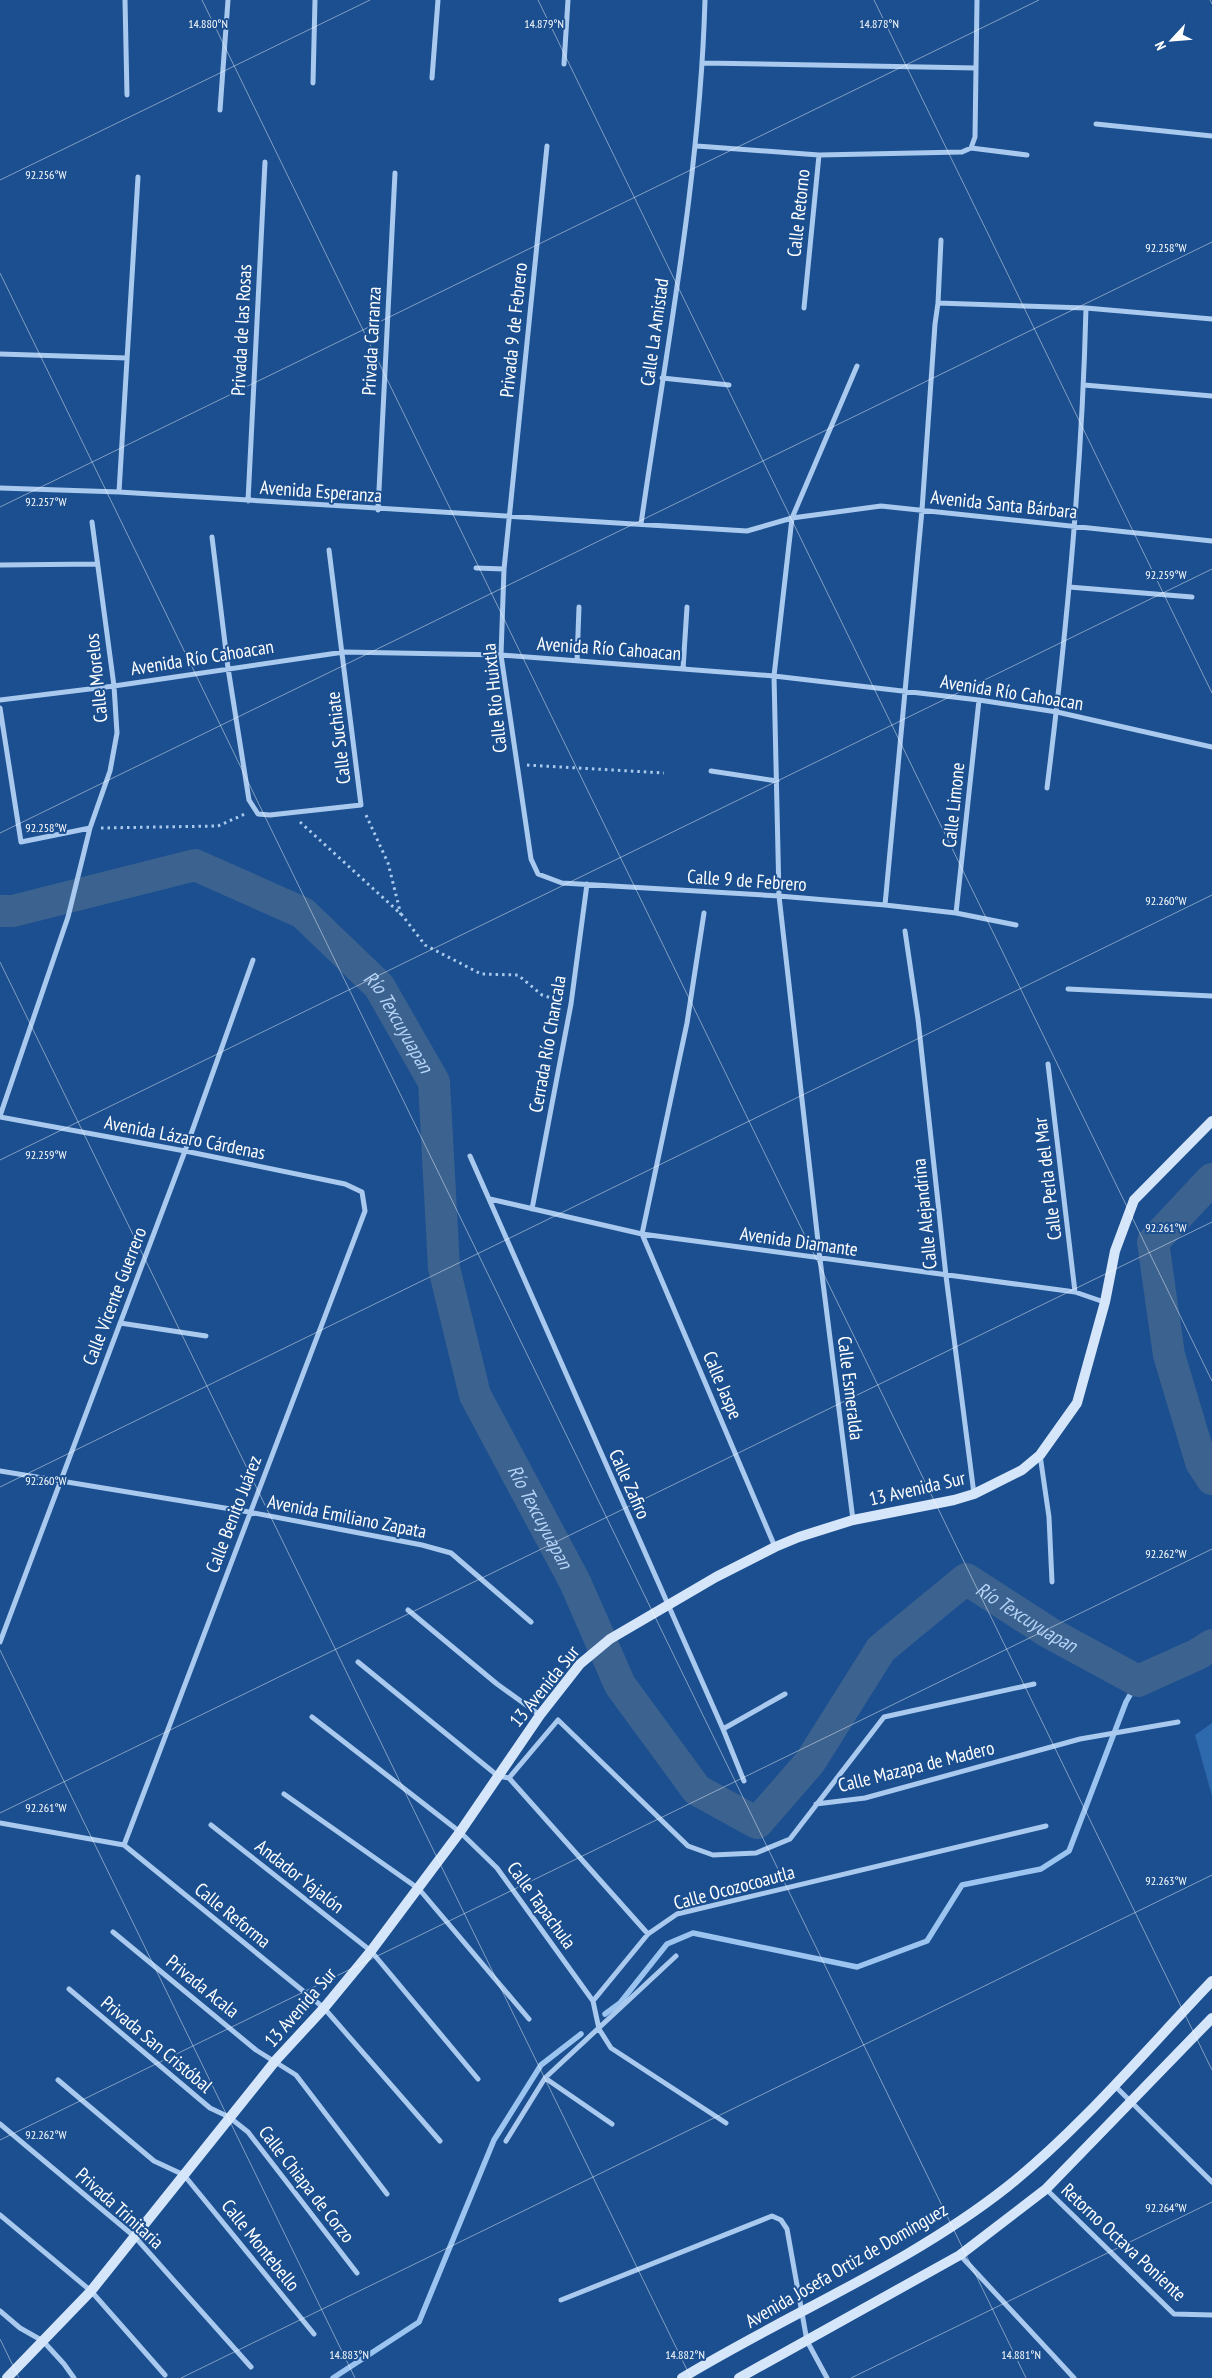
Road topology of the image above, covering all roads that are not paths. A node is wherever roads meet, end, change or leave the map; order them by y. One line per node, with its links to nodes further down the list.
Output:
1 (126, 0): 13 (street)
2 (228, 0): 14 (street)
3 (315, 0): 12 (street)
4 (438, 0): 11 (street)
5 (568, 0): 9 (street)
6 (705, 0): 8 (street, Calle La Amistad)
7 (977, 0): 10 (street)
8 (703, 63): 10 (street); 18 (street, Calle La Amistad)
9 (564, 64)
10 (976, 68): 19 (street)
11 (432, 78)
12 (313, 83)
13 (127, 95)
14 (220, 110)
15 (1096, 124): 16 (street)
16 (1212, 136)
17 (547, 146): 42 (street, Privada 9 de Febrero)
18 (696, 146): 20 (street, Calle Retorno); 33 (street, Calle La Amistad)
19 (971, 148): 20 (street); 21 (street)
20 (819, 154): 27 (street, Calle Retorno)
21 (1027, 155)
22 (265, 162): 39 (street, Privada de las Rosas)
23 (395, 173): 40 (street, Privada Carranza)
24 (138, 177): 31 (street)
25 (941, 240): 26 (street)
26 (938, 303): 28 (street); 41 (street)
27 (804, 308)
28 (1086, 308): 29 (street); 35 (street)
29 (1212, 319)
30 (0, 354): 31 (street)
31 (127, 358): 38 (street)
32 (857, 366): 43 (street, Calle Esmeralda)
33 (662, 378): 34 (street); 45 (street, Calle La Amistad)
34 (729, 385)
35 (1084, 385): 36 (street); 46 (street)
36 (1212, 396)
37 (0, 488): 38 (street, Avenida Esperanza)
38 (119, 492): 39 (street, Avenida Esperanza)
39 (248, 501): 40 (street, Avenida Esperanza)
40 (378, 510): 42 (street, Avenida Esperanza)
41 (922, 510): 43 (street, Avenida Santa Bárbara); 46 (street, Avenida Santa Bárbara); 65 (street)
42 (510, 517): 45 (street, Avenida Esperanza); 53 (street, Calle Río Huixtla)
43 (792, 518): 45 (street, Avenida Santa Bárbara); 63 (street, Calle Esmeralda)
44 (92, 522): 50 (street, Calle Morelos)
45 (641, 524)
46 (1076, 527): 48 (street, Avenida Santa Bárbara); 54 (street)
47 (212, 537): 61 (street)
48 (1212, 541)
49 (329, 550): 58 (street, Calle Suchiate)
50 (97, 564): 51 (street); 64 (street, Calle Morelos)
51 (0, 565)
52 (476, 568): 53 (street)
53 (504, 569): 59 (street, Calle Río Huixtla)
54 (1069, 586): 55 (street); 69 (street)
55 (1192, 597)
56 (579, 607): 60 (street)
57 (687, 607): 62 (street)
58 (344, 652): 59 (street, Avenida Río Cahoacan); 61 (street, Avenida Río Cahoacan); 61 (street, Calle Suchiate)
59 (501, 655): 60 (street, Avenida Río Cahoacan); 75 (street, Calle Río Huixtla)
60 (577, 661): 62 (street, Avenida Río Cahoacan)
61 (228, 668): 64 (street, Avenida Río Cahoacan)
62 (683, 669): 63 (street, Avenida Río Cahoacan)
63 (774, 676): 65 (street, Avenida Río Cahoacan); 72 (street, Calle Esmeralda)
64 (114, 686): 66 (street, Avenida Río Cahoacan); 74 (street, Calle Morelos)
65 (906, 691): 67 (street, Avenida Río Cahoacan); 78 (street)
66 (0, 700)
67 (979, 700): 69 (street, Avenida Río Cahoacan); 80 (street, Calle Limone)
68 (0, 708): 74 (street)
69 (1057, 712): 70 (street, Avenida Río Cahoacan); 73 (street)
70 (1212, 747)
71 (711, 771): 72 (street)
72 (777, 781): 77 (street, Calle Esmeralda)
73 (1047, 788)
74 (90, 828): 87 (street, Calle Morelos)
75 (538, 874): 76 (street, Calle 9 de Febrero)
76 (587, 884): 77 (street, Calle 9 de Febrero); 93 (street, Cerrada Río Chancala)
77 (779, 896): 78 (street, Calle 9 de Febrero); 95 (street, Calle Esmeralda)
78 (884, 905): 80 (street, Calle 9 de Febrero)
79 (704, 913): 94 (street)
80 (956, 913): 81 (street, Calle 9 de Febrero)
81 (1016, 925)
82 (905, 931): 96 (street, Calle Alejandrina)
83 (253, 960): 89 (street, Calle Vicente Guerrero)
84 (1068, 989): 85 (street)
85 (1212, 996)
86 (1048, 1064): 97 (street, Calle Perla del Mar)
87 (0, 1117): 89 (street, Avenida Lázaro Cárdenas)
88 (1212, 1121): 98 (street, 13 Avenida Sur)
89 (185, 1151): 91 (street, Avenida Lázaro Cárdenas); 99 (street, Calle Vicente Guerrero)
90 (470, 1156): 92 (street, Calle Zafiro)
91 (362, 1192): 105 (street, Calle Benito Juárez)
92 (490, 1199): 93 (street, Avenida Diamante); 109 (street, Calle Zafiro)
93 (532, 1208): 94 (street, Avenida Diamante)
94 (642, 1234): 95 (street, Avenida Diamante); 107 (street, Calle Jaspe)
95 (820, 1259): 96 (street, Avenida Diamante); 106 (street, Calle Esmeralda)
96 (946, 1276): 97 (street, Avenida Diamante); 104 (street, Calle Alejandrina)
97 (1075, 1292): 98 (street, Avenida Diamante)
98 (1105, 1302): 101 (street, 13 Avenida Sur)
99 (120, 1323): 100 (street); 103 (street, Calle Vicente Guerrero)
100 (206, 1336)
101 (1040, 1455): 104 (street, 13 Avenida Sur); 108 (street)
102 (0, 1471): 103 (street, Avenida Emiliano Zapata)
103 (61, 1481): 105 (street, Avenida Emiliano Zapata); 112 (street, Calle Vicente Guerrero)
104 (974, 1494): 106 (street, 13 Avenida Sur)
105 (249, 1512): 111 (street, Avenida Emiliano Zapata); 129 (street, Calle Benito Juárez)
106 (853, 1520): 107 (street, 13 Avenida Sur)
107 (775, 1547): 109 (street, 13 Avenida Sur)
108 (1052, 1582)
109 (667, 1605): 116 (street, 13 Avenida Sur); 119 (street, Calle Zafiro)
110 (408, 1610): 116 (street)
111 (531, 1622)
112 (0, 1642)
113 (358, 1662): 120 (street)
114 (1034, 1684): 124 (street)
115 (785, 1694): 119 (street)
116 (540, 1715): 120 (street, 13 Avenida Sur)
117 (312, 1717): 128 (street, Calle Tapachula)
118 (1178, 1722): 124 (street, Calle Mazapa de Madero)
119 (723, 1729): 122 (street, Calle Zafiro)
120 (498, 1776): 121 (street); 128 (street, 13 Avenida Sur)
121 (508, 1778): 124 (street, Calle Mazapa de Madero); 132 (street)
122 (744, 1781)
123 (284, 1794): 130 (street)
124 (816, 1804)
125 (0, 1823): 129 (street)
126 (211, 1825): 133 (street, Andador Yajalón)
127 (1046, 1826): 132 (street, Calle Ocozocoautla)
128 (460, 1832): 130 (street, 13 Avenida Sur); 137 (street, Calle Tapachula)
129 (124, 1845): 138 (street, Calle Reforma)
130 (419, 1888): 133 (street, 13 Avenida Sur); 140 (street)
131 (113, 1932): 142 (street, Privada Acala)
132 (648, 1934): 137 (street, Calle Ocozocoautla)
133 (371, 1951): 138 (street, 13 Avenida Sur); 144 (street, Andador Yajalón)
134 (676, 1956): 141 (street)
135 (1212, 1981): 146 (street, Avenida Josefa Ortiz de Domínguez)
136 (69, 1989): 148 (street, Privada San Cristóbal)
137 (593, 2001): 141 (street)
138 (324, 2008): 142 (street, 13 Avenida Sur); 152 (street, Calle Reforma)
139 (1212, 2018): 147 (street)
140 (529, 2019)
141 (599, 2029): 143 (street); 149 (street)
142 (276, 2060): 148 (street, 13 Avenida Sur); 157 (street, Privada Acala)
143 (545, 2078): 151 (street); 153 (street)
144 (478, 2079)
145 (58, 2080): 154 (street)
146 (1113, 2085): 147 (street); 165 (street, Avenida Josefa Ortiz de Domínguez)
147 (1133, 2101): 155 (street); 156 (street)
148 (229, 2117): 154 (street, 13 Avenida Sur); 161 (street, Calle Chiapa de Corzo)
149 (726, 2122)
150 (0, 2124): 159 (street, Privada Trinitaria)
151 (612, 2124)
152 (440, 2141)
153 (506, 2141)
154 (184, 2175): 159 (street, 13 Avenida Sur); 167 (street, Calle Montebello)
155 (1212, 2182)
156 (1046, 2190): 160 (street); 166 (street, Retorno Octava Poniente)
157 (387, 2194)
158 (0, 2215): 162 (street)
159 (135, 2237): 162 (street, 13 Avenida Sur); 170 (street, Privada Trinitaria)
160 (960, 2255): 169 (street); 177 (street)
161 (357, 2273)
162 (91, 2291): 168 (street, 13 Avenida Sur); 171 (street)
163 (561, 2300): 165 (street)
164 (0, 2311): 168 (street)
165 (800, 2313): 169 (street); 174 (street, Avenida Josefa Ortiz de Domínguez)
166 (1212, 2315)
167 (314, 2334)
168 (43, 2341): 172 (street, 13 Avenida Sur); 173 (street)
169 (807, 2341): 175 (street); 176 (street)
170 (251, 2367)
171 (164, 2375)
172 (7, 2378)
173 (74, 2378)
174 (682, 2378)
175 (739, 2378)
176 (827, 2378)
177 (1074, 2378)

